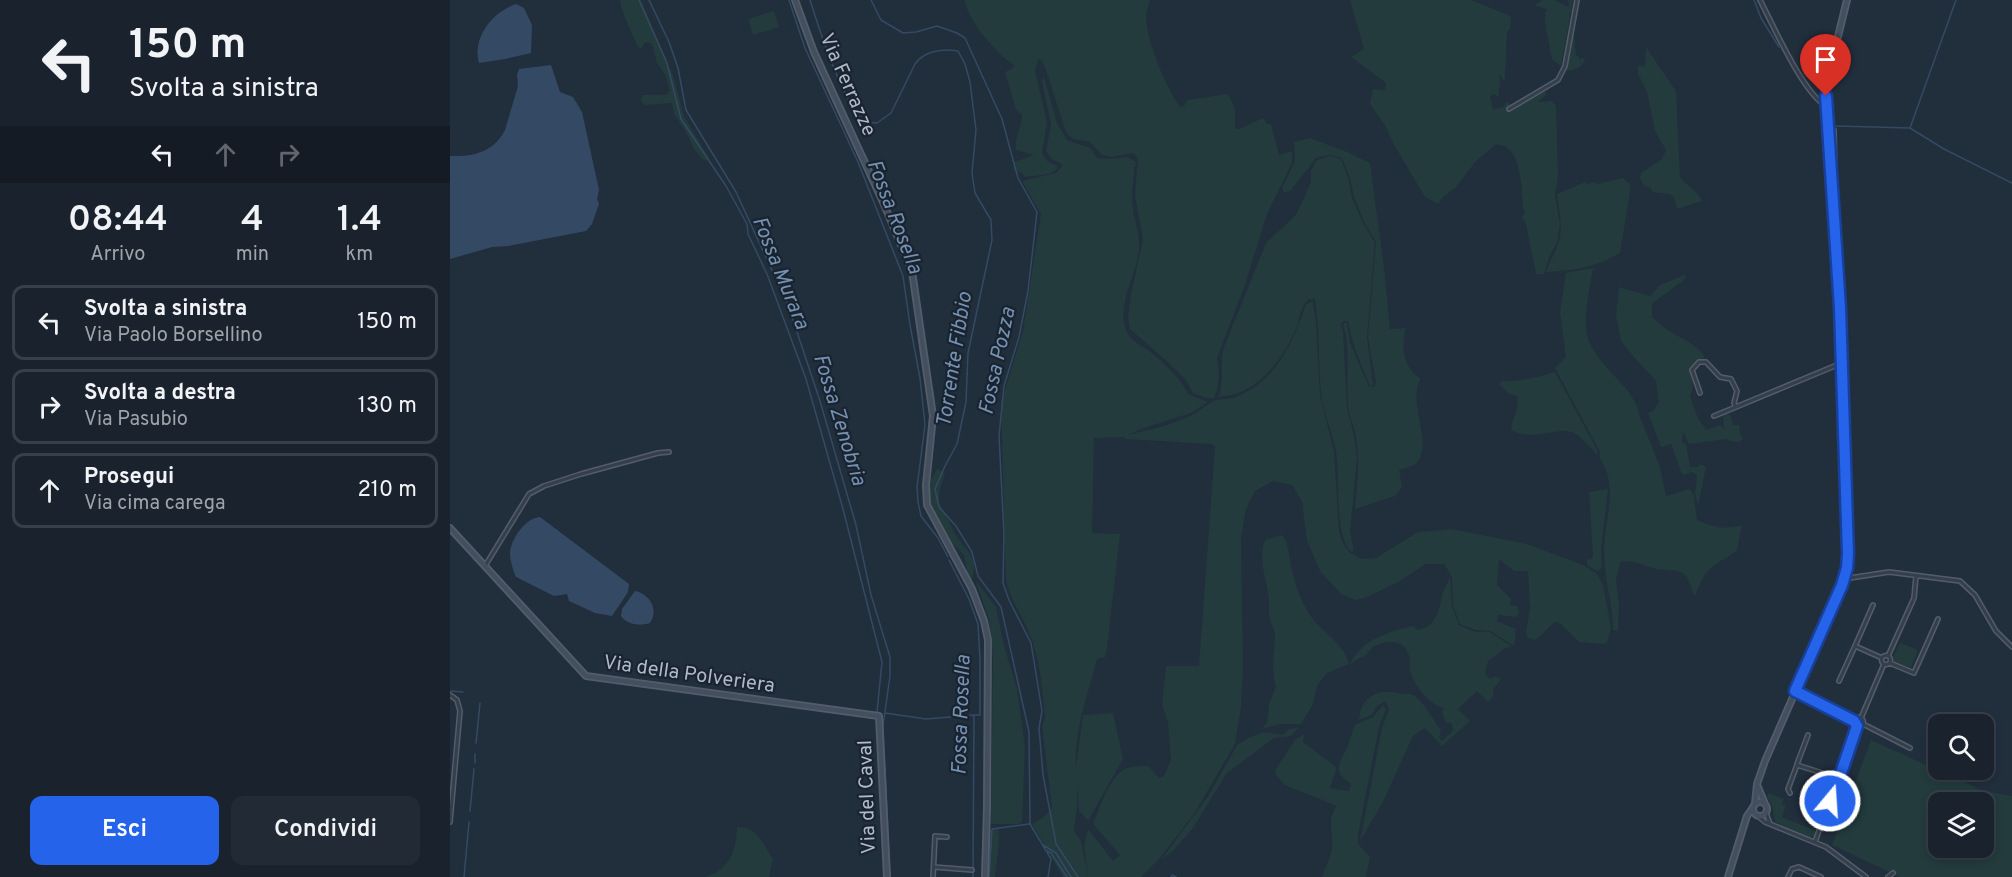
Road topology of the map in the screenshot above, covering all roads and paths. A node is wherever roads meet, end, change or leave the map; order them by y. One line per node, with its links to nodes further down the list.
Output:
1 (795, 0): 55 (street, Via Ferrazze)
2 (1576, 0): 6 (street)
3 (1760, 0): 5 (street)
4 (1847, 0): 5 (street)
5 (1826, 106): 8 (street)
6 (1509, 109)
7 (1834, 129): 8 (street)
8 (1836, 248): 9 (street)
9 (1841, 365): 11 (street); 16 (street)
10 (1700, 393): 11 (street)
11 (1738, 406): 12 (street)
12 (1714, 416)
13 (669, 452): 15 (street)
14 (450, 528): 15 (street, Via della Polveriera)
15 (486, 566): 29 (street, Via della Polveriera)
16 (1845, 576): 17 (street); 27 (street)
17 (1916, 576): 21 (street); 22 (street)
18 (1873, 605): 20 (street)
19 (1938, 618): 24 (street)
20 (1855, 646): 23 (street); 26 (street)
21 (2012, 646)
22 (1888, 656): 23 (street); 24 (street)
23 (1882, 658): 25 (street)
24 (1890, 663): 25 (street)
25 (1884, 664): 30 (street)
26 (1839, 681)
27 (1795, 691): 31 (street); 40 (street)
28 (450, 695): 47 (street)
29 (879, 716): 53 (street, Via del Caval)
30 (1861, 718): 31 (street); 32 (street)
31 (1854, 721): 33 (street)
32 (1863, 724): 33 (street); 35 (street)
33 (1857, 726): 37 (street)
34 (1808, 735): 36 (street)
35 (1910, 748)
36 (1797, 765): 38 (street); 41 (street)
37 (1840, 776): 38 (street); 39 (street)
38 (1834, 777): 39 (street)
39 (1836, 783): 50 (street)
40 (1757, 784): 42 (street); 43 (street)
41 (1790, 793)
42 (1765, 804): 43 (street); 44 (street)
43 (1754, 805): 45 (street); 46 (street)
44 (1766, 813): 45 (street); 48 (street)
45 (1757, 815): 46 (street); 48 (street)
46 (1746, 821): 56 (street)
47 (450, 822)
48 (1770, 824): 50 (street)
49 (948, 837): 51 (street)
50 (1815, 842): 59 (street)
51 (934, 867): 52 (street); 54 (street)
52 (972, 870)
53 (887, 877)
54 (933, 877)
55 (985, 877)
56 (1728, 877)
57 (1788, 877): 58 (street)
58 (1821, 877)
59 (1866, 877)
60 (1888, 877): 61 (street)
61 (1893, 877)

